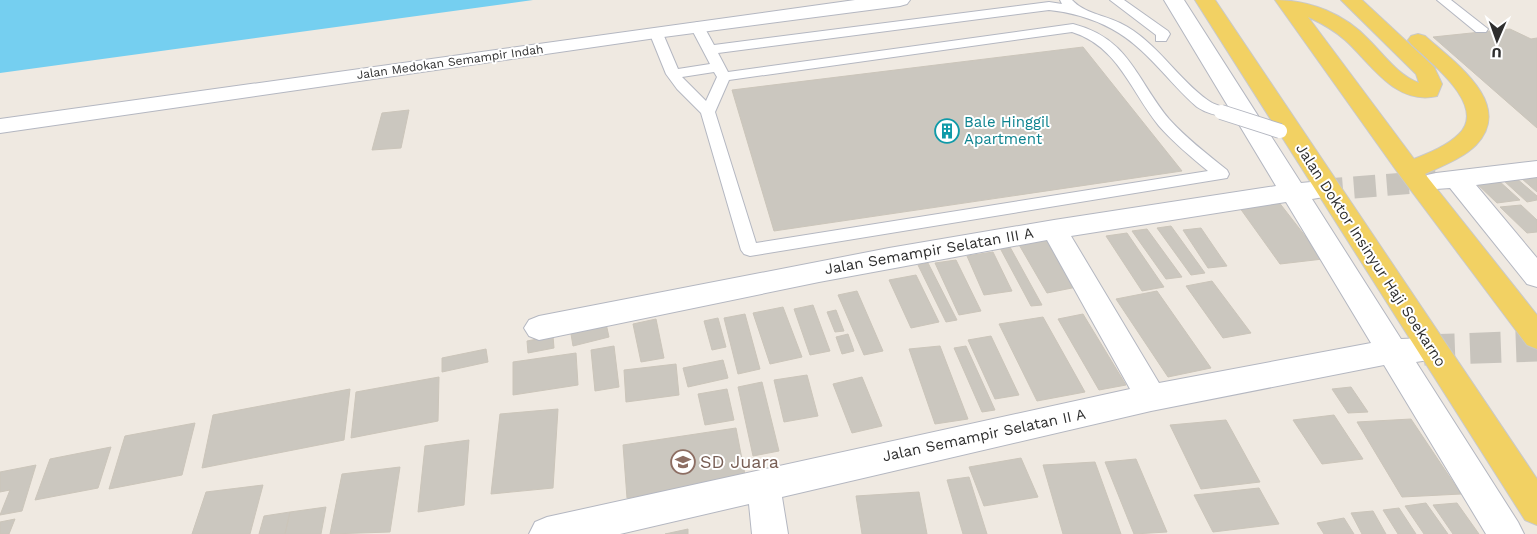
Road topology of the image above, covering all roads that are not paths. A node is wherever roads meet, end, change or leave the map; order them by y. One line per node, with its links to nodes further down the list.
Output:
1 (900, 0): 10 (street, Jalan Medokan Semampir Indah)
2 (1116, 0): 14 (lane)
3 (1174, 0): 25 (street)
4 (1351, 0): 8 (main road)
5 (1374, 0): 23 (main road)
6 (1443, 0): 11 (lane)
7 (1207, 2): 21 (main road, Jalan Doktor Insinyur Haji Soekarno)
8 (1287, 2): 23 (main road)
9 (1069, 4): 12 (lane); 21 (lane, bridge)
10 (697, 26): 13 (street, Jalan Medokan Semampir Indah); 15 (lane)
11 (1481, 29)
12 (863, 30): 15 (lane); 16 (lane)
13 (656, 32): 18 (lane); 20 (street, Jalan Medokan Semampir Indah)
14 (1161, 38)
15 (709, 50): 17 (lane)
16 (878, 56): 17 (lane); 19 (lane)
17 (721, 72): 18 (lane); 19 (lane)
18 (673, 74): 19 (lane)
19 (708, 112)
20 (0, 126)
21 (1287, 133): 34 (main road, Jalan Doktor Insinyur Haji Soekarno)
22 (1537, 169): 27 (street)
23 (1410, 172): 29 (main road)
24 (1321, 190): 25 (street, Jalan Semampir Selatan III A)
25 (1294, 192): 26 (street, Jalan Semampir Selatan III A); 31 (street)
26 (1054, 229): 28 (street, Jalan Semampir Selatan III A); 32 (street)
27 (1537, 277)
28 (540, 328)
29 (1537, 337)
30 (1424, 350): 31 (street, Jalan Semampir Selatan II A)
31 (1391, 351): 32 (street, Jalan Semampir Selatan II A); 37 (street)
32 (1151, 398): 33 (street, Jalan Semampir Selatan II A)
33 (763, 484): 35 (street, Jalan Semampir Selatan II A); 36 (street)
34 (1537, 510)
35 (547, 534)
36 (770, 534)
37 (1506, 534)

